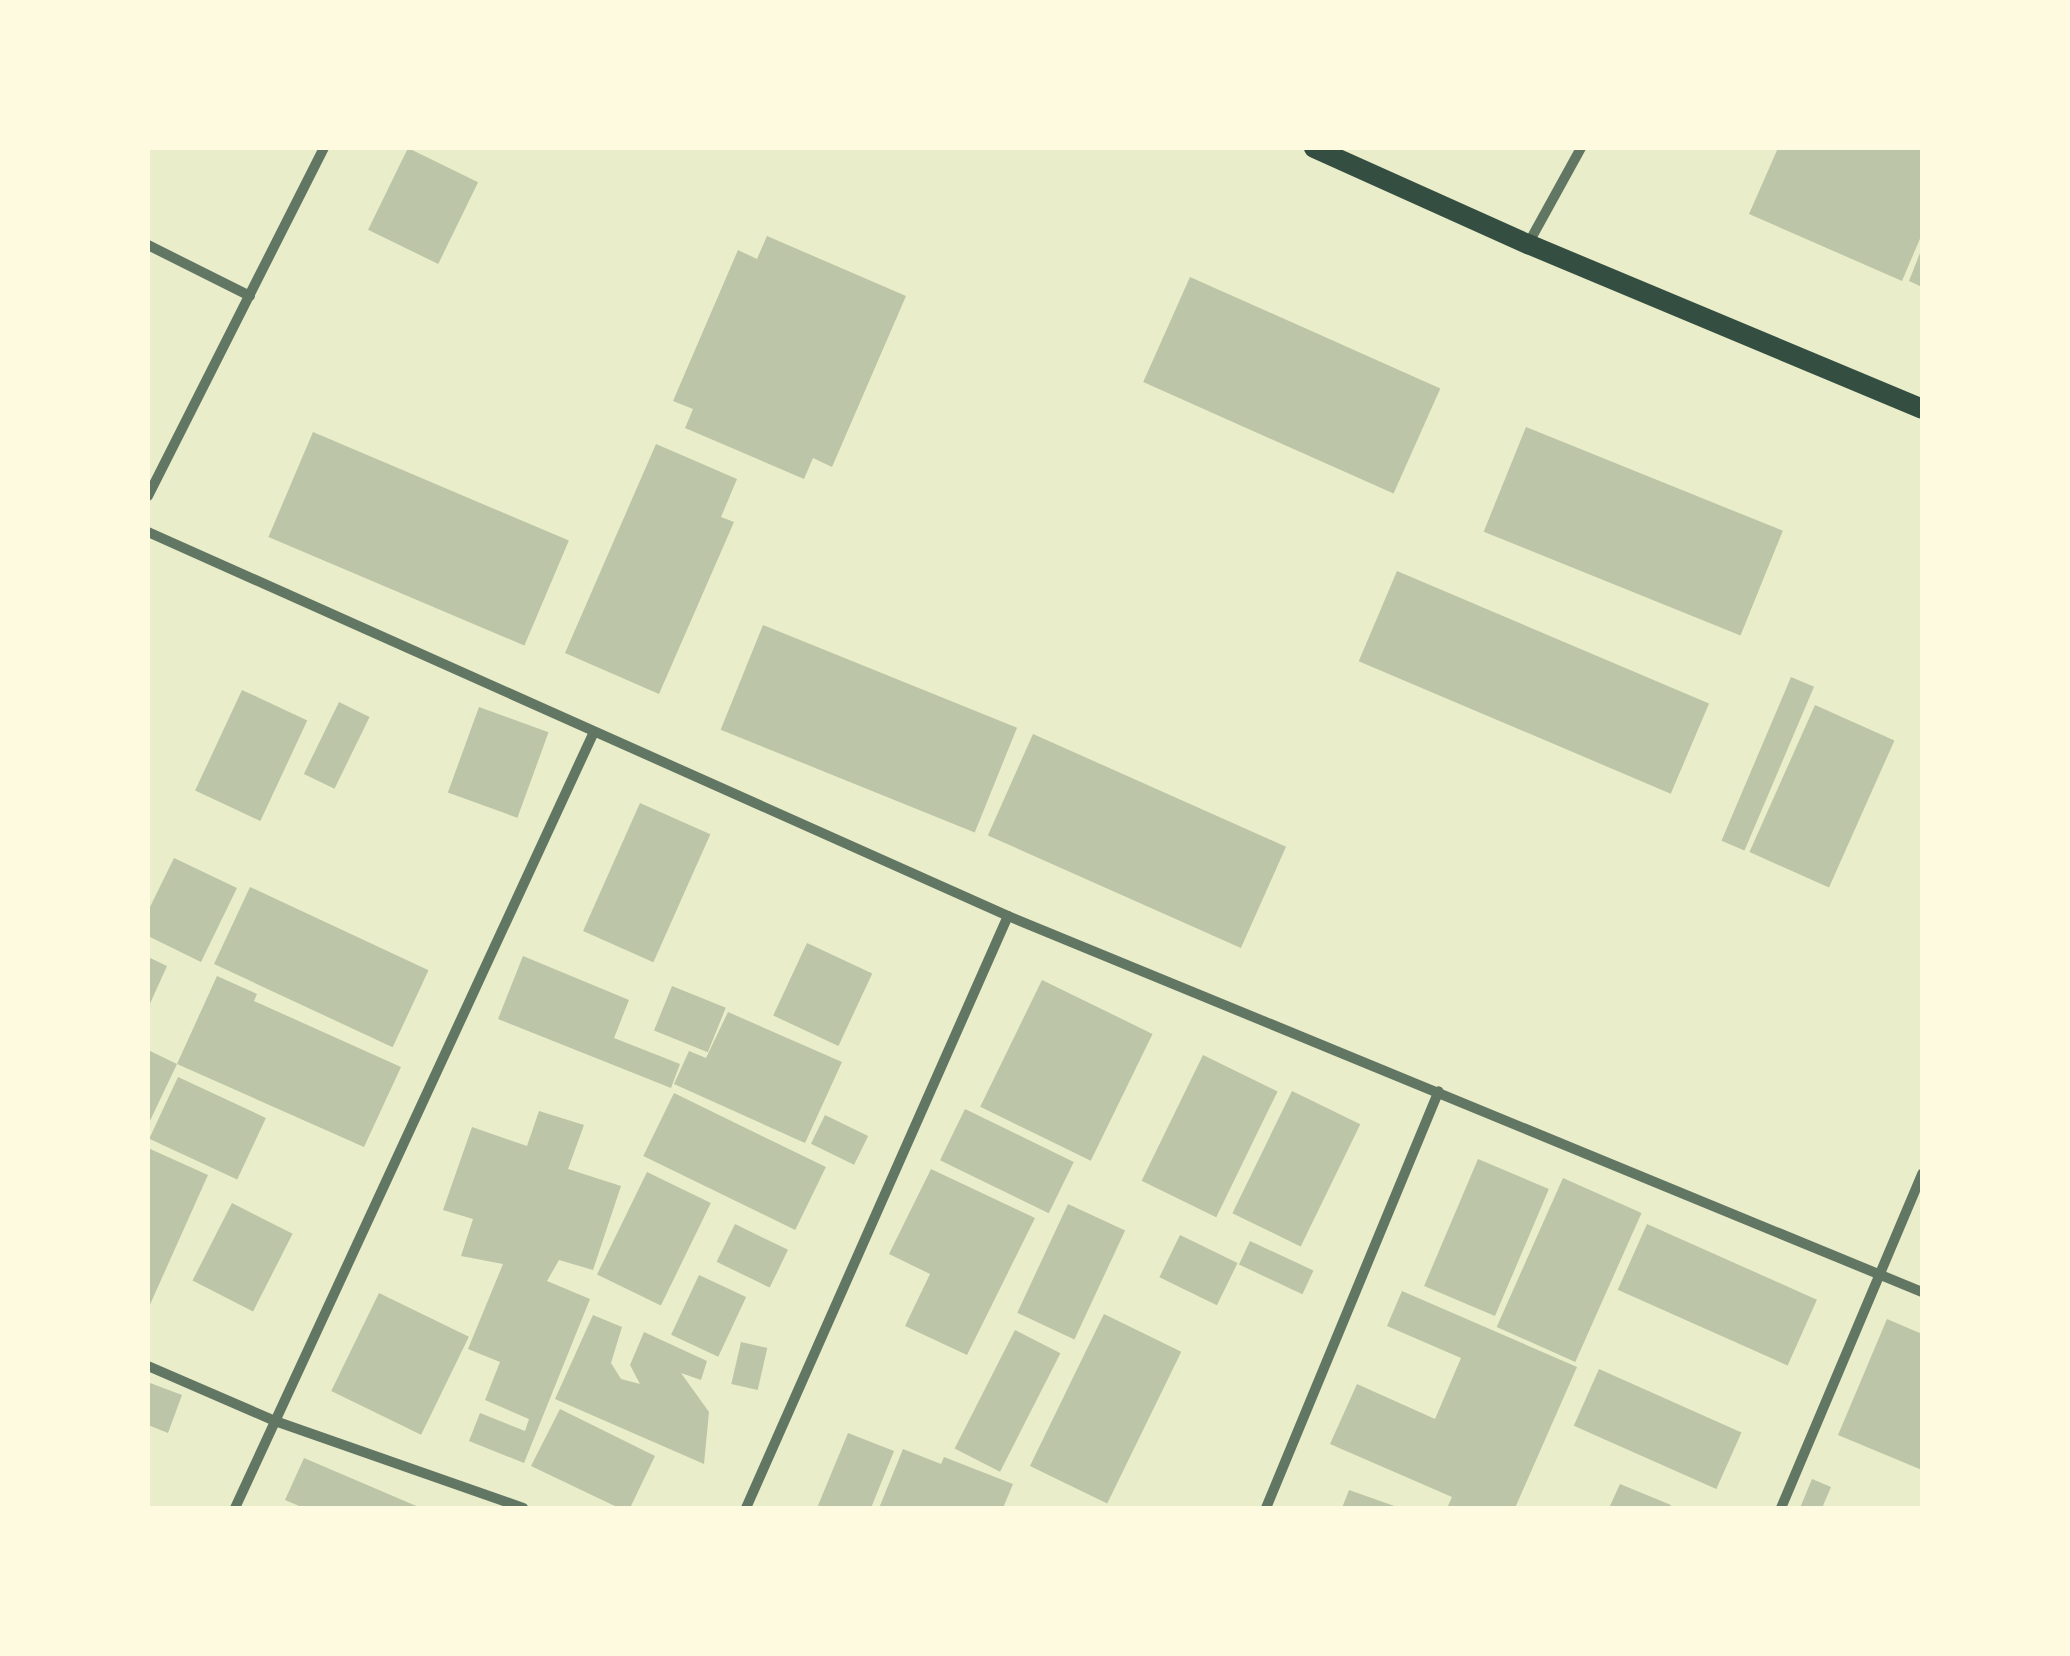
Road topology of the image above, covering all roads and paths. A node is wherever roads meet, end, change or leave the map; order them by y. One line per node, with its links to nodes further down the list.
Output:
1 (324, 148): 6 (street)
2 (1314, 148): 5 (main road)
3 (1581, 148): 5 (street)
4 (148, 244): 6 (street)
5 (1528, 244): 7 (main road)
6 (250, 296): 8 (street)
7 (1922, 409)
8 (148, 496)
9 (148, 532): 10 (street)
10 (593, 734): 11 (street); 17 (street)
11 (1008, 916): 12 (street); 20 (street)
12 (1439, 1090): 14 (street); 21 (street)
13 (1922, 1174): 14 (street)
14 (1883, 1275): 15 (street); 22 (street)
15 (1922, 1292)
16 (148, 1366): 17 (street)
17 (275, 1421): 18 (street); 19 (street)
18 (235, 1508)
19 (523, 1508)
20 (746, 1508)
21 (1266, 1508)
22 (1781, 1508)

